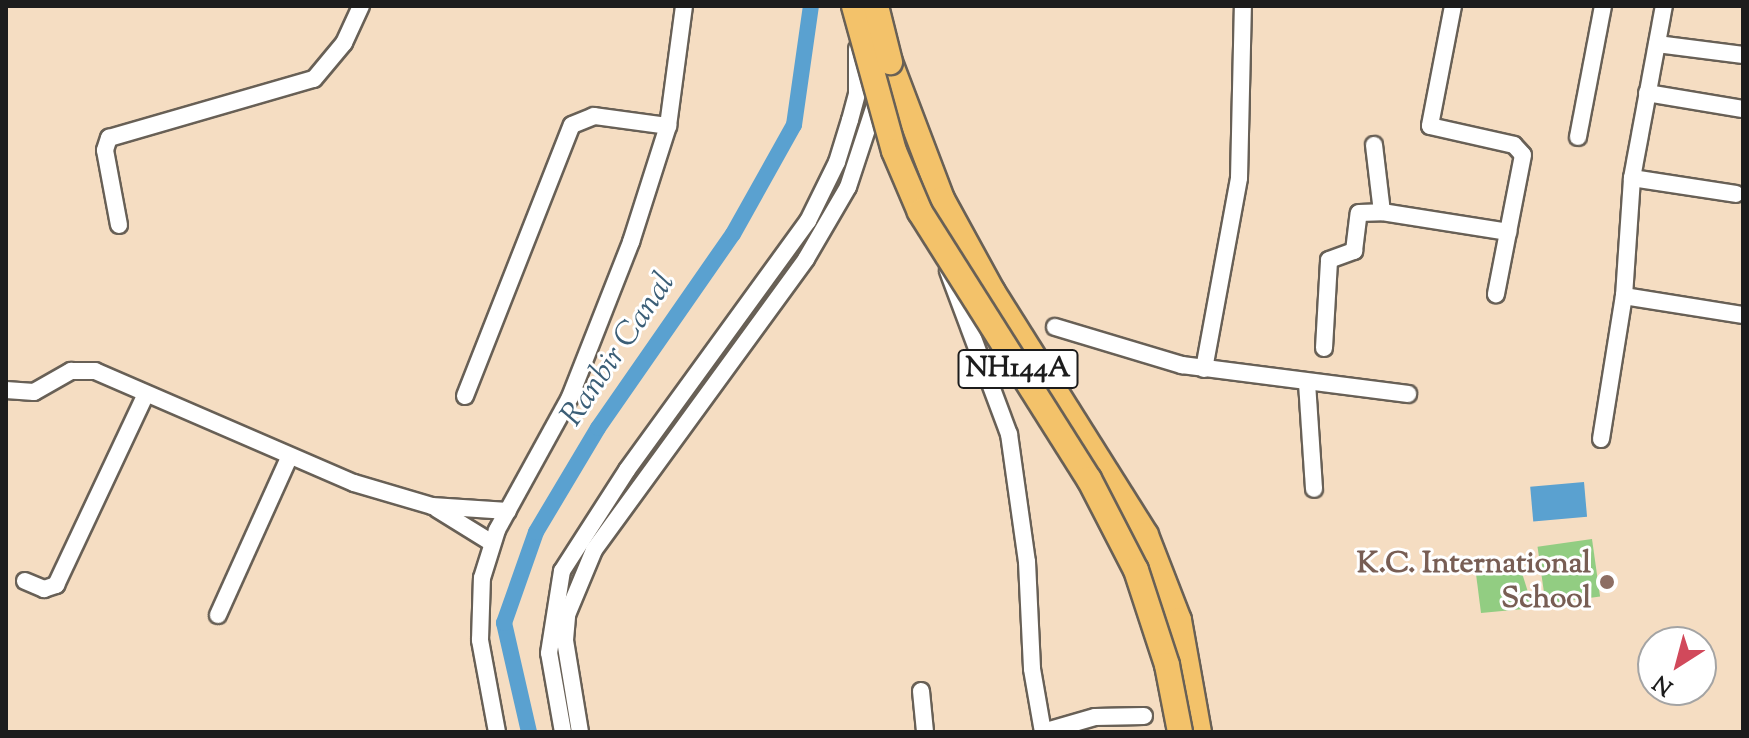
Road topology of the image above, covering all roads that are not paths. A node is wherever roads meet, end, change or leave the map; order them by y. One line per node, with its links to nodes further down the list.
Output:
1 (361, 6): 23 (street)
2 (684, 6): 17 (street)
3 (846, 6): 12 (street)
4 (854, 6): 51 (highway, NH144A, bridge)
5 (876, 6): 52 (highway, NH144A, bridge)
6 (886, 6): 15 (street)
7 (1243, 6): 30 (street)
8 (1453, 6): 24 (street)
9 (1603, 6): 18 (street)
10 (1664, 6): 11 (street)
11 (1657, 44): 13 (street); 14 (street)
12 (857, 46): 15 (street); 47 (street)
13 (1743, 55)
14 (1647, 93): 16 (street); 20 (street)
15 (876, 104): 48 (street); 50 (street)
16 (1743, 109)
17 (668, 126): 35 (street); 40 (street)
18 (1578, 137)
19 (1374, 145): 22 (street)
20 (1632, 178): 21 (street); 26 (street)
21 (1736, 194)
22 (1382, 212): 24 (street); 29 (street)
23 (119, 225)
24 (1508, 232): 25 (street)
25 (1496, 294)
26 (1624, 296): 27 (street); 36 (street)
27 (1743, 315)
28 (1055, 327): 30 (street)
29 (1324, 348)
30 (1204, 369): 31 (street)
31 (1307, 383): 34 (street); 38 (street)
32 (6, 390): 33 (street)
33 (146, 394): 37 (street); 42 (street)
34 (1408, 394)
35 (465, 396)
36 (1601, 439)
37 (289, 458): 39 (street); 43 (street)
38 (1314, 489)
39 (432, 506): 40 (street); 41 (street)
40 (508, 511): 41 (street)
41 (492, 543): 46 (street)
42 (25, 581)
43 (218, 615)
44 (921, 691): 49 (street)
45 (1144, 716): 50 (street)
46 (497, 732)
47 (563, 732)
48 (580, 732)
49 (925, 732)
50 (1043, 732)
51 (1180, 732)
52 (1199, 732)

